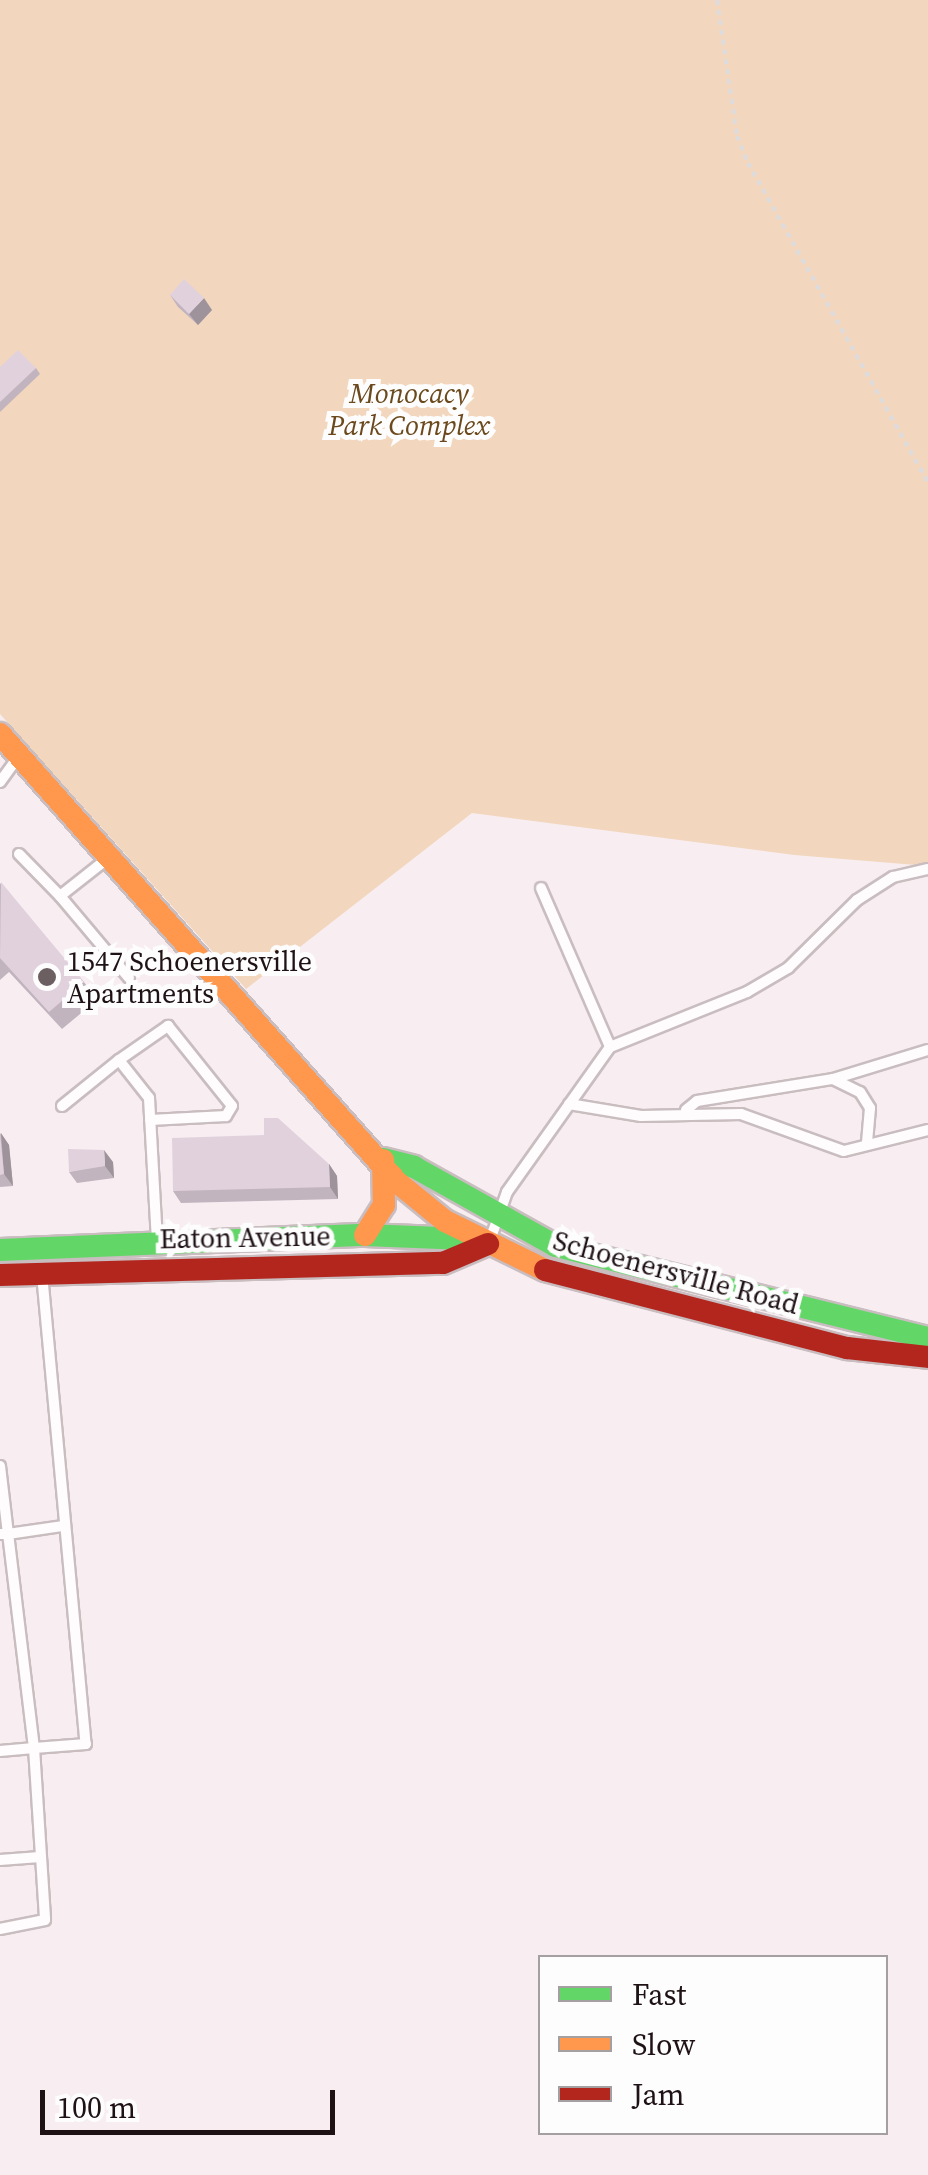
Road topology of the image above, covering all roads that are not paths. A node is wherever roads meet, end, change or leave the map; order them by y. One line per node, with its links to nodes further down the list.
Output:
1 (0, 734): 2 (main road, Schoenersville Road)
2 (20, 756): 3 (lane); 5 (main road, Schoenersville Road)
3 (0, 782)
4 (18, 854): 8 (lane)
5 (113, 854): 8 (lane); 20 (main road, Schoenersville Road)
6 (928, 869): 10 (lane)
7 (541, 888): 10 (lane)
8 (60, 896): 9 (lane)
9 (129, 978)
10 (610, 1048): 14 (lane)
11 (928, 1050): 13 (lane)
12 (119, 1060): 15 (lane); 17 (lane); 17 (lane)
13 (834, 1079): 16 (lane); 19 (lane)
14 (569, 1104): 16 (lane); 21 (lane)
15 (62, 1106)
16 (686, 1110): 19 (lane)
17 (150, 1120): 24 (lane)
18 (928, 1130): 19 (lane)
19 (868, 1142)
20 (383, 1158): 21 (main road, Schoenersville Road); 22 (main road); 23 (main road, Schoenersville Road)
21 (500, 1216): 23 (lane); 25 (main road, Schoenersville Road)
22 (365, 1235): 23 (main road, Eaton Avenue); 24 (main road, Eaton Avenue)
23 (488, 1244): 25 (main road, Eaton Avenue); 27 (main road, Eaton Avenue); 30 (main road, Schoenersville Road)
24 (158, 1245): 26 (main road, Eaton Avenue)
25 (556, 1246): 29 (main road, Schoenersville Road)
26 (0, 1250)
27 (42, 1273): 28 (main road, Eaton Avenue); 32 (lane)
28 (0, 1275)
29 (928, 1338)
30 (928, 1357)
31 (0, 1466): 33 (lane)
32 (63, 1526): 33 (lane); 34 (lane)
33 (4, 1534): 34 (lane)
34 (34, 1748): 35 (lane); 36 (lane)
35 (0, 1751)
36 (40, 1857): 37 (lane); 38 (lane)
37 (0, 1860)
38 (0, 1929)

